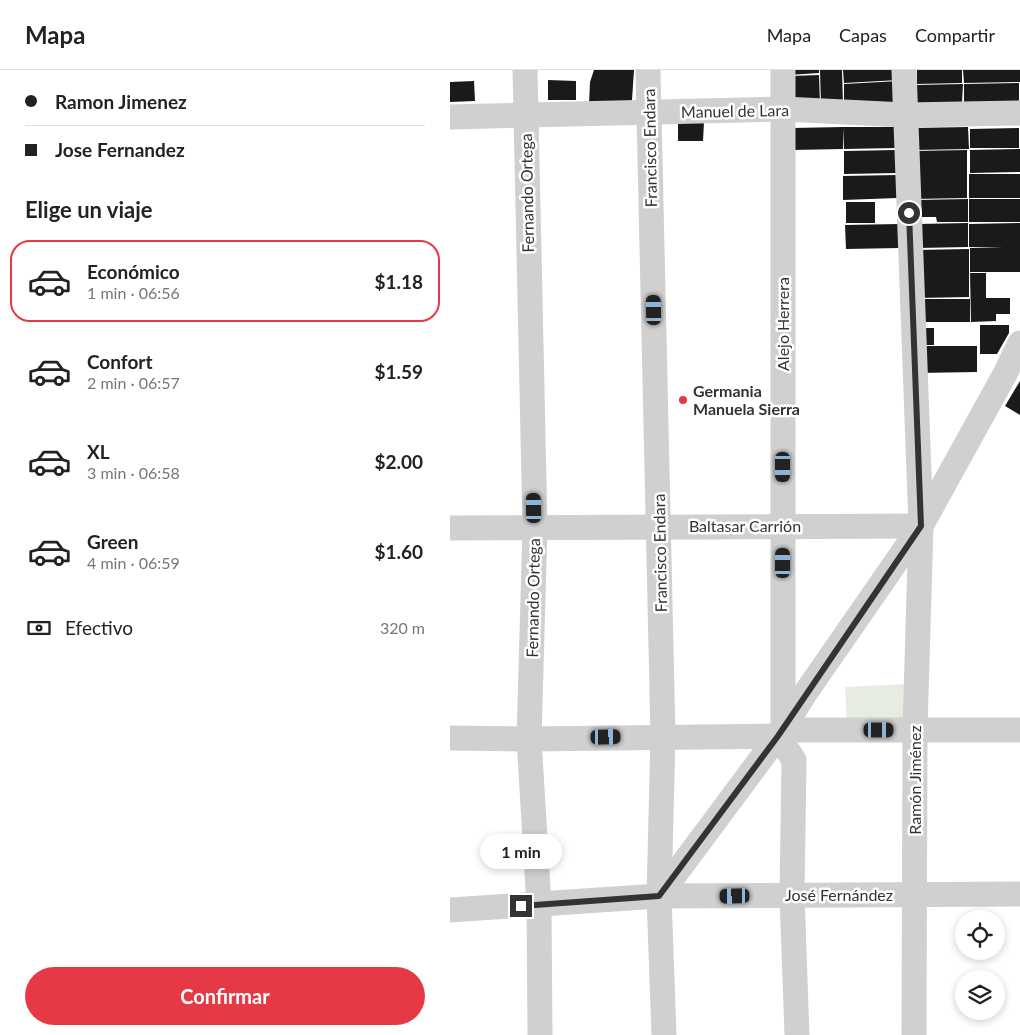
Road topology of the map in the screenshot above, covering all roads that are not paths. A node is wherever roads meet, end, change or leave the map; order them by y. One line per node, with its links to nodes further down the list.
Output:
1 (525, 70): 8 (street, Fernando Ortega)
2 (648, 70): 6 (street, Francisco Endara)
3 (783, 70): 5 (street, Alejo Herrera)
4 (904, 70): 9 (street, Ramón Jiménez)
5 (783, 109): 6 (street, Manuel de Lara); 9 (street, Manuel de Lara); 12 (street, Alejo Herrera)
6 (650, 112): 8 (street, Manuel de Lara); 14 (street, Francisco Endara)
7 (1020, 113): 9 (street, Manuel de Lara)
8 (525, 115): 10 (street, Manuel de Lara); 16 (street, Fernando Ortega)
9 (905, 115): 13 (street, Ramón Jiménez)
10 (450, 117)
11 (1020, 344): 13 (street)
12 (783, 526): 13 (street, Baltasar Carrión); 14 (street, Baltasar Carrión); 19 (street, Alejo Herrera)
13 (921, 526): 17 (street, Ramón Jiménez); 19 (street)
14 (659, 527): 16 (street, Baltasar Carrión); 20 (street, Francisco Endara)
15 (450, 528): 16 (street, Baltasar Carrión)
16 (535, 528): 22 (street, Fernando Ortega)
17 (915, 730): 18 (street); 19 (street); 23 (street, Ramón Jiménez)
18 (1020, 730)
19 (780, 731): 20 (street); 25 (street); 26 (street)
20 (663, 736): 22 (street); 26 (street, Francisco Endara)
21 (450, 738): 22 (street)
22 (529, 739): 27 (street, Fernando Ortega)
23 (915, 894): 24 (street, José Fernández); 25 (street, José Fernández); 32 (street, Ramón Jiménez)
24 (1020, 894)
25 (792, 895): 26 (street, José Fernández); 31 (street)
26 (659, 896): 27 (street, José Fernández); 30 (street, Francisco Endara)
27 (539, 905): 28 (street, José Fernández); 29 (street, Fernando Ortega)
28 (450, 910)
29 (540, 1035)
30 (664, 1035)
31 (797, 1035)
32 (914, 1035)

